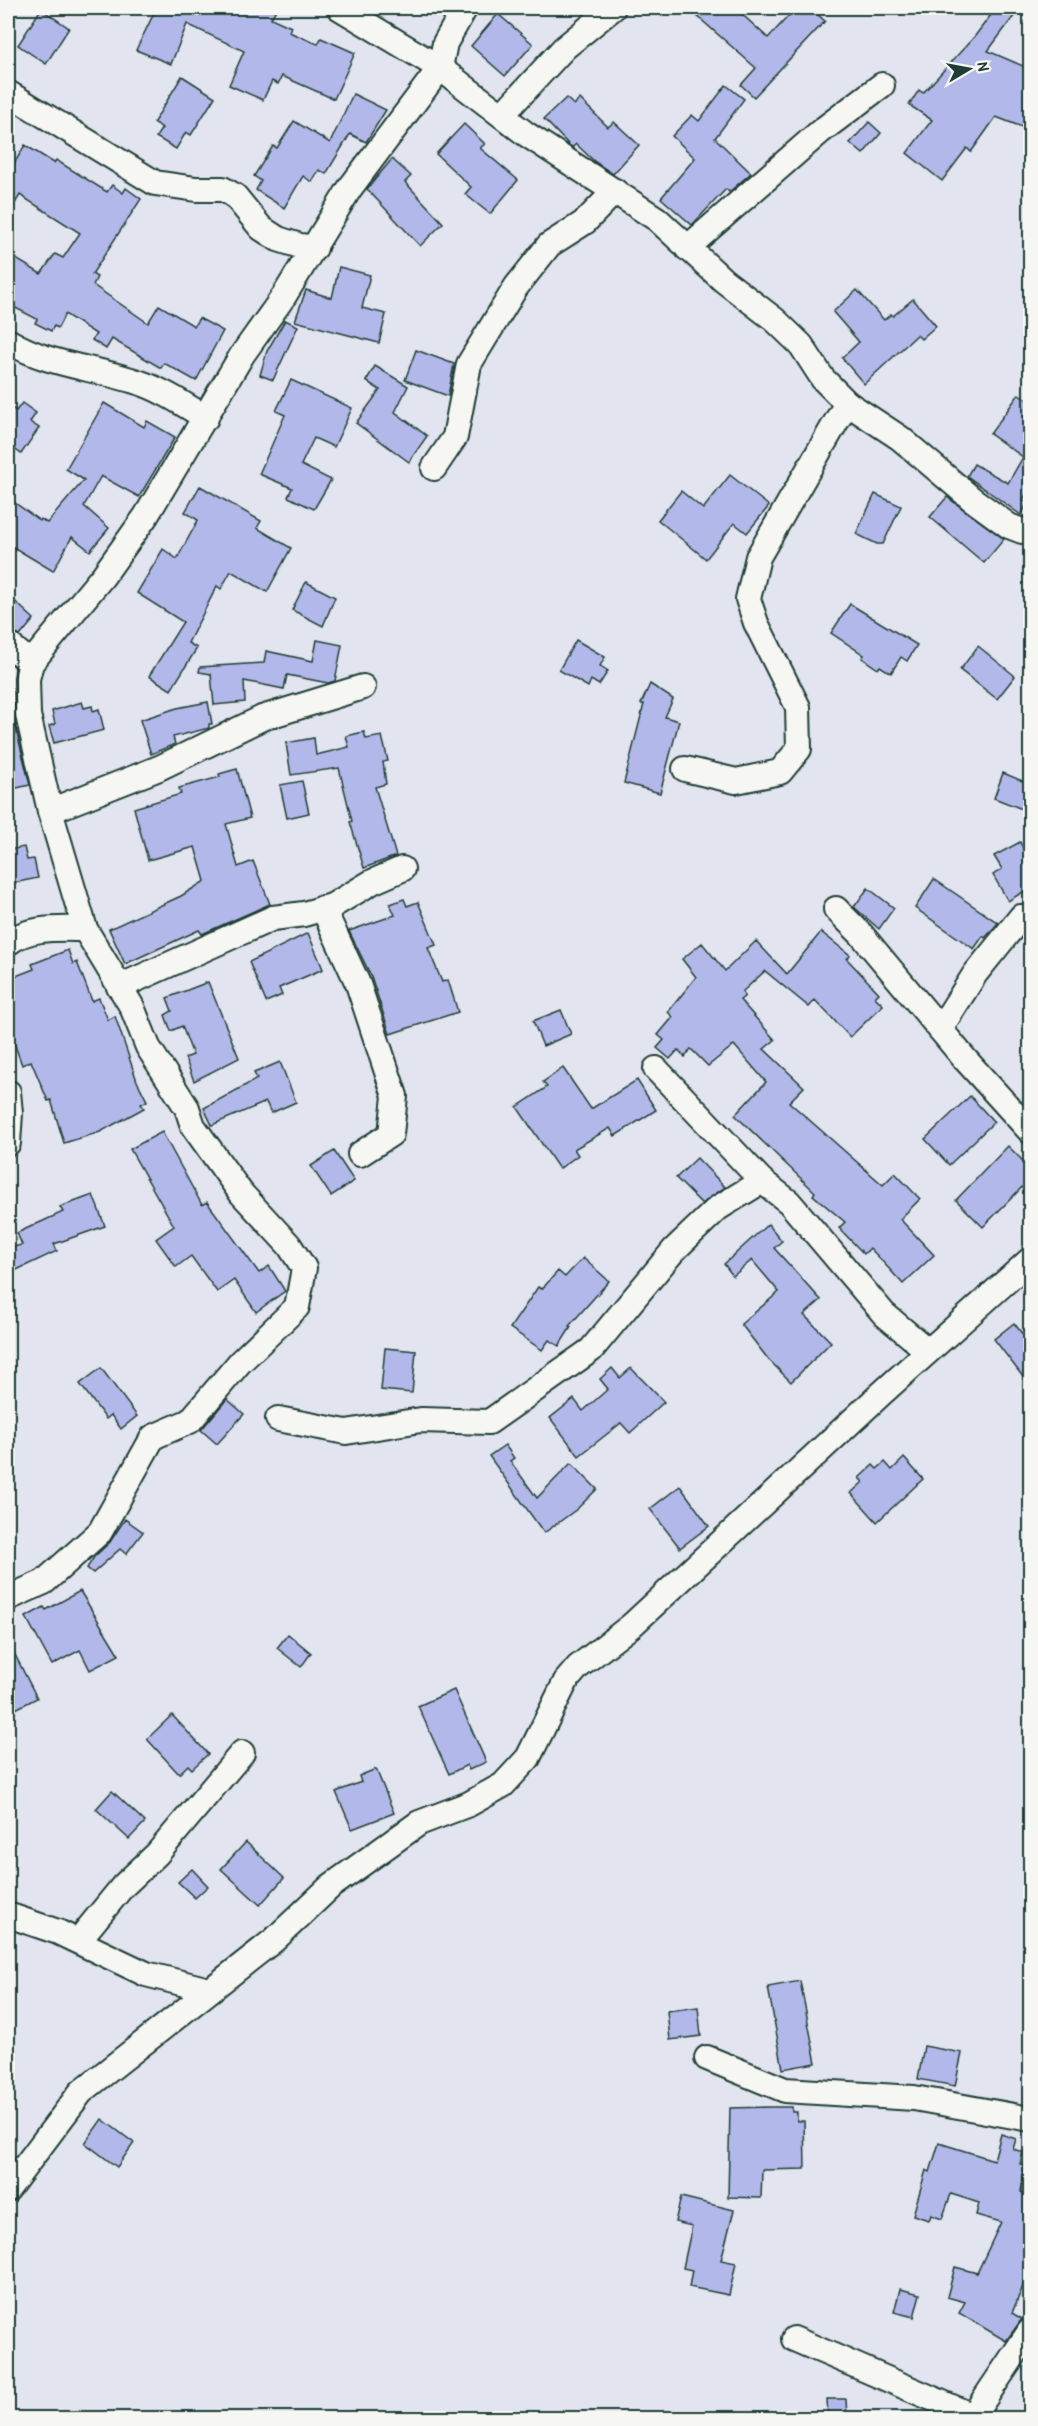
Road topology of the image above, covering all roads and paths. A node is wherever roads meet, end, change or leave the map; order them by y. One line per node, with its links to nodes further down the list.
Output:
1 (340, 8): 4 (street)
2 (465, 8): 4 (street)
3 (613, 8): 7 (street)
4 (440, 68): 7 (street); 9 (street)
5 (882, 85): 10 (street)
6 (8, 93): 9 (street)
7 (502, 115): 8 (street)
8 (615, 191): 10 (street); 14 (street)
9 (315, 248): 13 (street)
10 (687, 248): 12 (street)
11 (8, 341): 13 (street)
12 (847, 403): 15 (street); 19 (street)
13 (206, 418): 17 (street)
14 (434, 468)
15 (1030, 529)
16 (8, 644): 17 (street)
17 (31, 663): 20 (street)
18 (363, 687): 20 (street)
19 (685, 769)
20 (50, 811): 25 (street)
21 (402, 869): 22 (street)
22 (323, 908): 27 (street); 33 (street)
23 (836, 909): 28 (street)
24 (1021, 917): 28 (street)
25 (85, 929): 26 (street); 27 (street)
26 (8, 943)
27 (120, 987): 38 (street)
28 (940, 1029): 31 (street)
29 (656, 1069): 34 (street)
30 (8, 1092): 32 (street)
31 (1030, 1131)
32 (8, 1143)
33 (360, 1154)
34 (762, 1181): 36 (street); 37 (street)
35 (1030, 1260): 36 (street)
36 (928, 1351): 42 (street)
37 (278, 1419)
38 (8, 1598)
39 (242, 1753): 41 (street)
40 (8, 1915): 41 (street)
41 (78, 1941): 42 (street)
42 (209, 1990): 45 (street)
43 (707, 2058): 44 (street)
44 (1030, 2119)
45 (8, 2189)
46 (1030, 2331): 48 (street)
47 (794, 2339): 48 (street)
48 (972, 2417)

